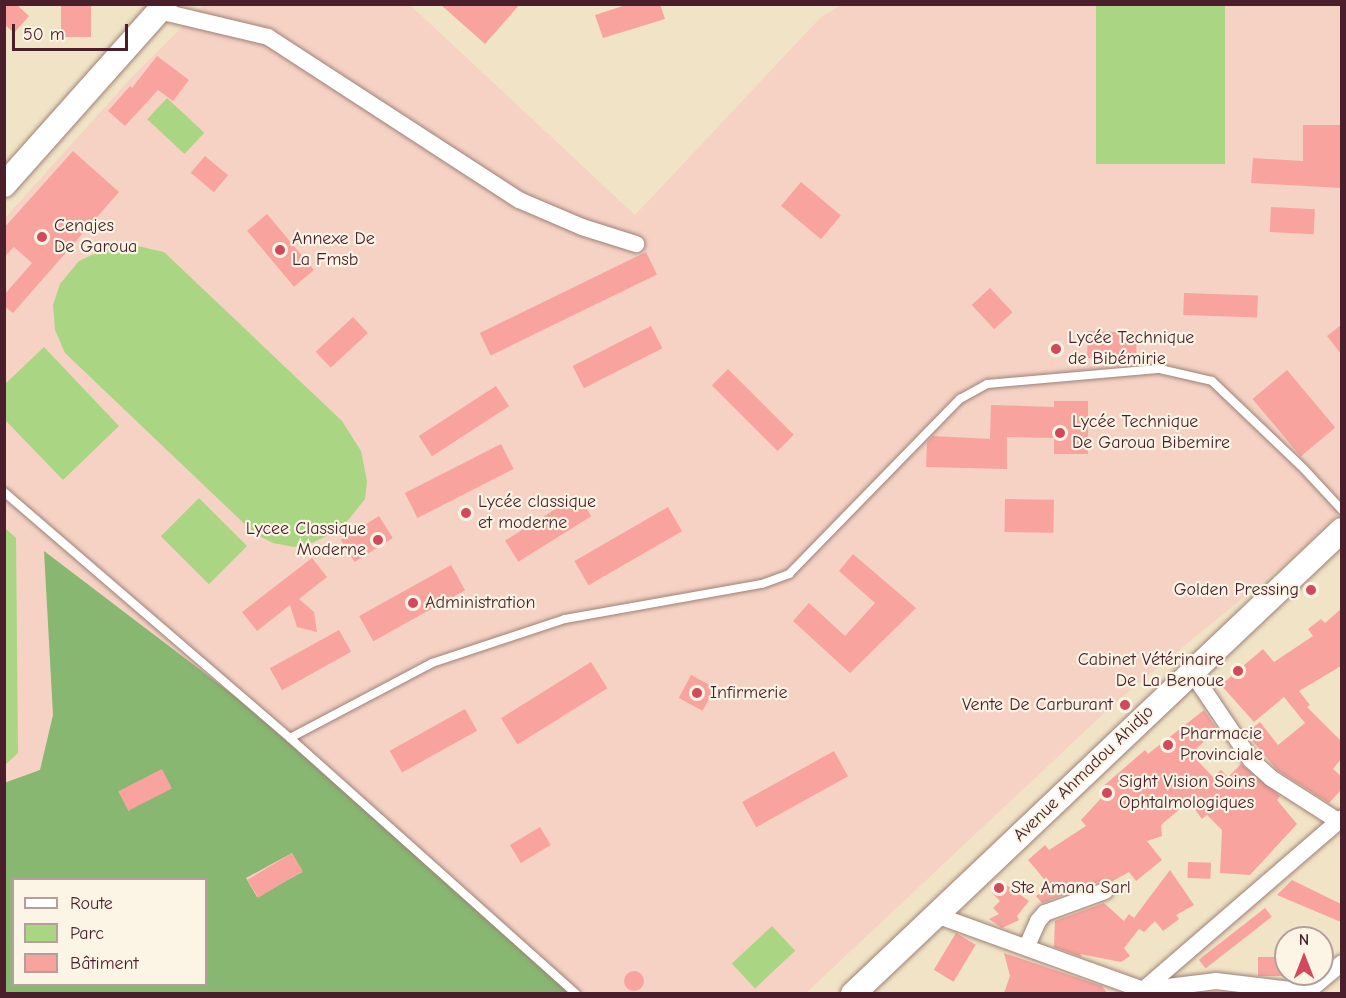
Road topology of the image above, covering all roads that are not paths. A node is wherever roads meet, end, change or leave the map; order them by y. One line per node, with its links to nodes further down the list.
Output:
1 (162, 8): 2 (main road); 3 (street)
2 (4, 185)
3 (636, 244)
4 (4, 492): 8 (lane)
5 (1341, 510): 8 (lane)
6 (1341, 530): 7 (main road, Avenue Ahmadou Ahidjo)
7 (1191, 671): 9 (street); 11 (main road, Avenue Ahmadou Ahidjo)
8 (290, 738): 15 (lane)
9 (1340, 819): 14 (street)
10 (1105, 891): 12 (street)
11 (936, 915): 12 (street); 16 (main road, Avenue Ahmadou Ahidjo)
12 (1027, 946): 14 (street)
13 (1341, 963): 14 (street)
14 (1143, 992)
15 (576, 993)
16 (853, 993)

